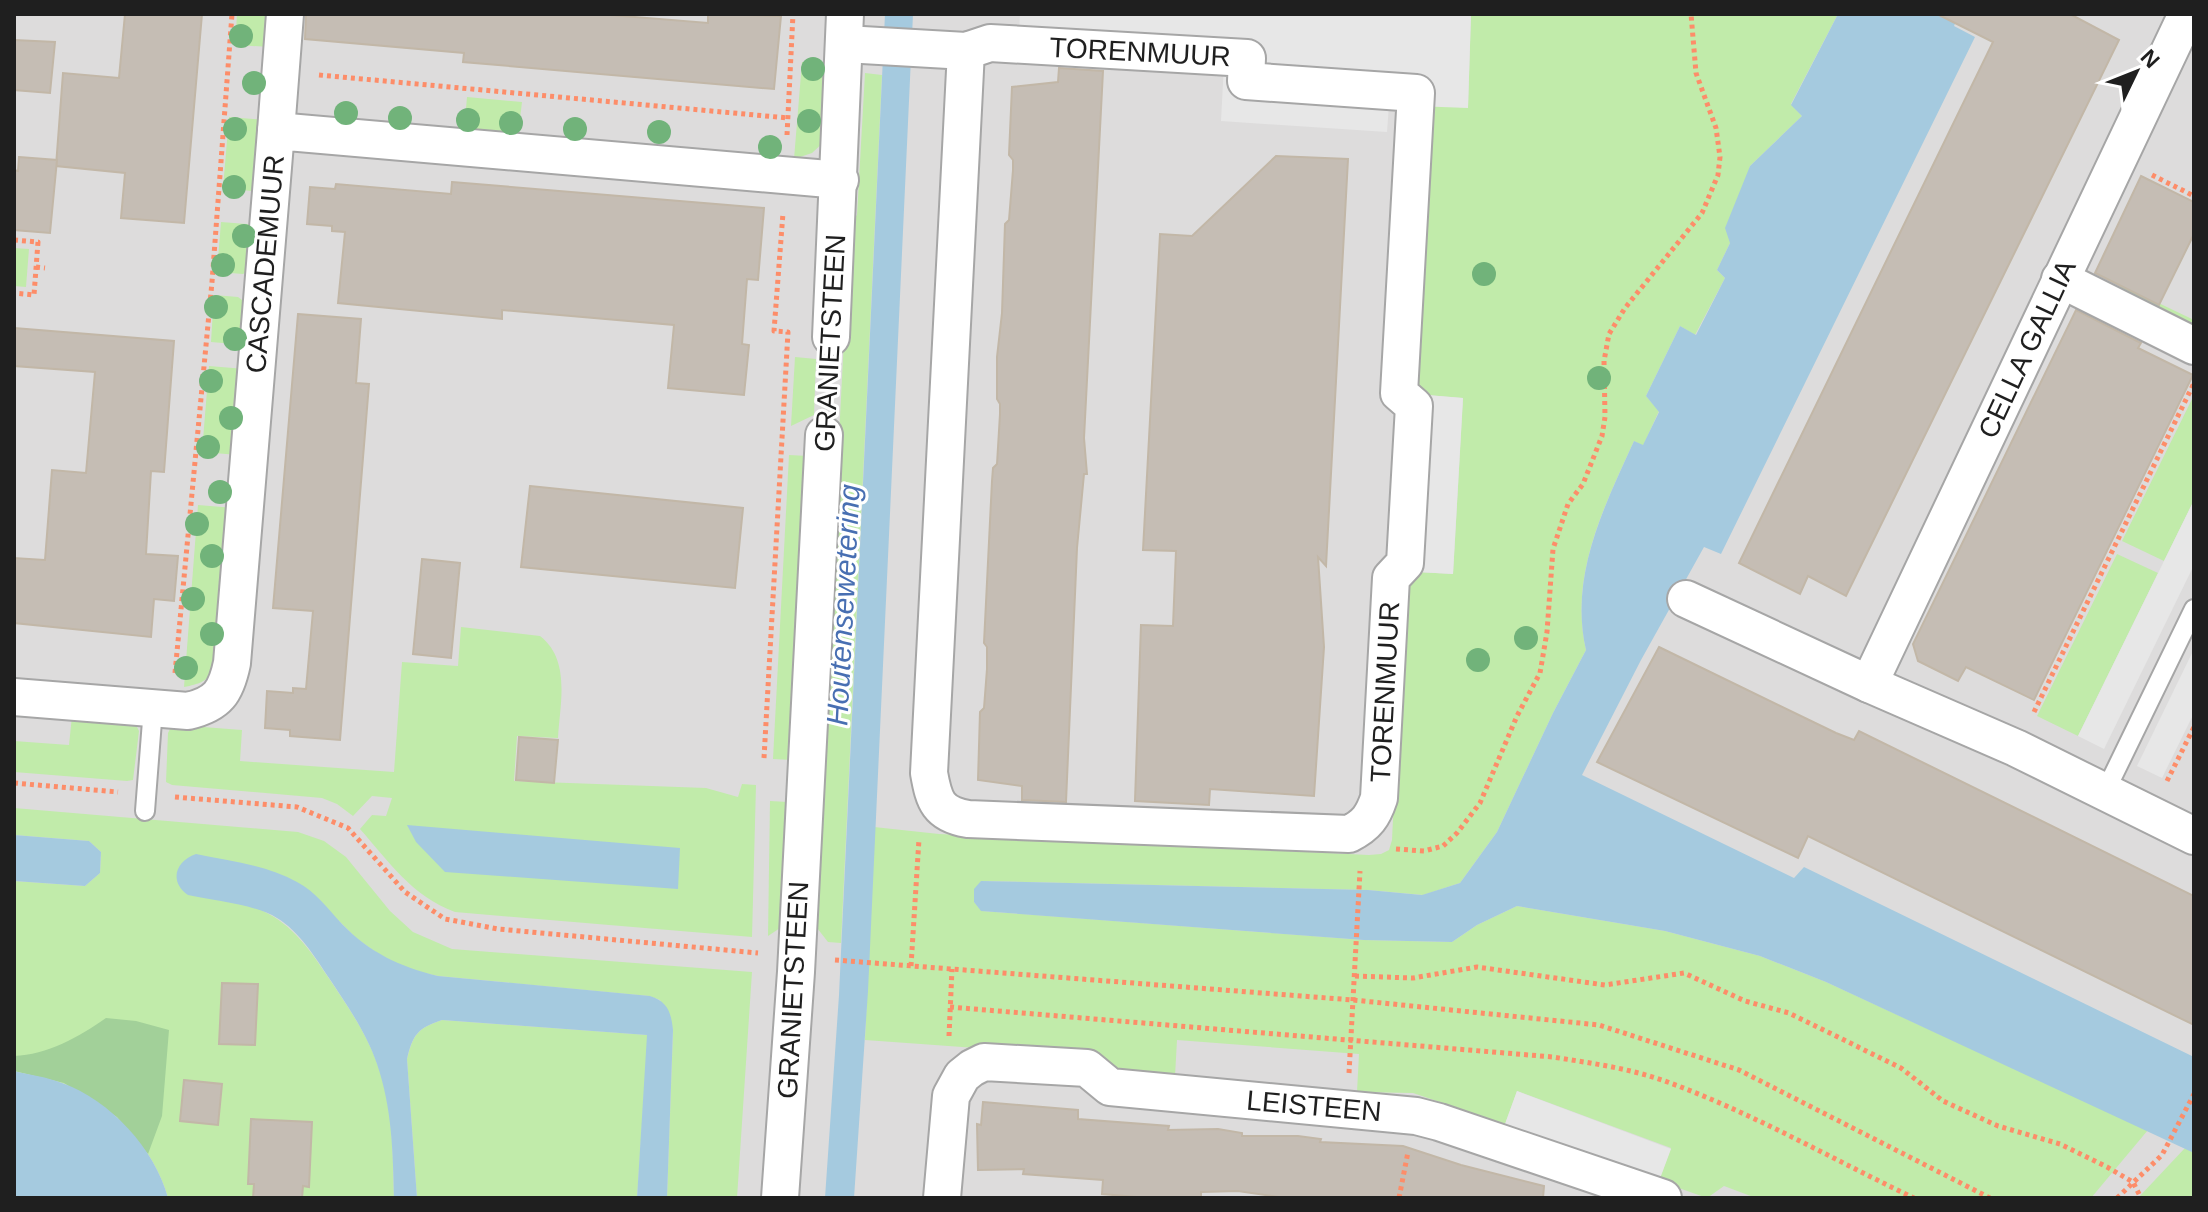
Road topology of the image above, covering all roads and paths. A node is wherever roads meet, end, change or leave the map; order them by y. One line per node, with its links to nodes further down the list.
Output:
1 (232, 14): 8 (path)
2 (285, 14): 9 (street)
3 (793, 14): 10 (path)
4 (1691, 14): 37 (path)
5 (2187, 14): 17 (street, CELLA GALLIA)
6 (855, 35): 7 (street, TORENMUUR); 13 (street, GRANIETSTEEN)
7 (966, 51): 34 (street); 34 (street, TORENMUUR)
8 (229, 67): 9 (path); 27 (path)
9 (280, 72): 10 (path); 11 (street)
10 (788, 118): 12 (path)
11 (276, 131): 12 (street, CASCADEMUUR); 27 (street, CASCADEMUUR)
12 (785, 175): 13 (street, CASCADEMUUR); 30 (path)
13 (840, 180): 19 (street, GRANIETSTEEN)
14 (14, 240): 15 (path)
15 (36, 267): 16 (path); 18 (path)
16 (45, 268)
17 (2060, 279): 20 (street); 25 (street, CELLA GALLIA)
18 (14, 293)
19 (831, 337): 22 (path, GRANIETSTEEN)
20 (2194, 346)
21 (2194, 382): 29 (path)
22 (824, 435): 41 (street, GRANIETSTEEN)
23 (1686, 599): 25 (street)
24 (2194, 609): 32 (lane)
25 (1869, 684): 29 (street)
26 (14, 697): 27 (street, CASCADEMUUR)
27 (162, 709): 33 (lane)
28 (2194, 727): 35 (path)
29 (2016, 748): 32 (street)
30 (764, 761)
31 (14, 783): 33 (path)
32 (2105, 792): 35 (street)
33 (146, 802): 40 (path)
34 (940, 808): 42 (path)
35 (2151, 815): 36 (street)
36 (2194, 836)
37 (1393, 849)
38 (1360, 870): 45 (path)
39 (758, 940): 40 (path)
40 (757, 953): 41 (path); 43 (path)
41 (813, 958): 42 (path); 53 (street, GRANIETSTEEN)
42 (911, 966): 44 (path)
43 (757, 968)
44 (952, 969): 46 (path); 47 (path)
45 (1355, 976): 46 (path); 52 (path)
46 (1353, 1000): 48 (path); 57 (path)
47 (950, 1007): 48 (path); 49 (path)
48 (1350, 1041): 51 (path); 56 (path)
49 (962, 1076): 51 (street, LEISTEEN); 54 (street)
50 (2194, 1094): 52 (path)
51 (1348, 1110): 55 (street, LEISTEEN)
52 (2133, 1182): 58 (path); 59 (path)
53 (780, 1198)
54 (942, 1198)
55 (1663, 1198)
56 (1914, 1198)
57 (1990, 1198)
58 (2117, 1198)
59 (2141, 1198)

